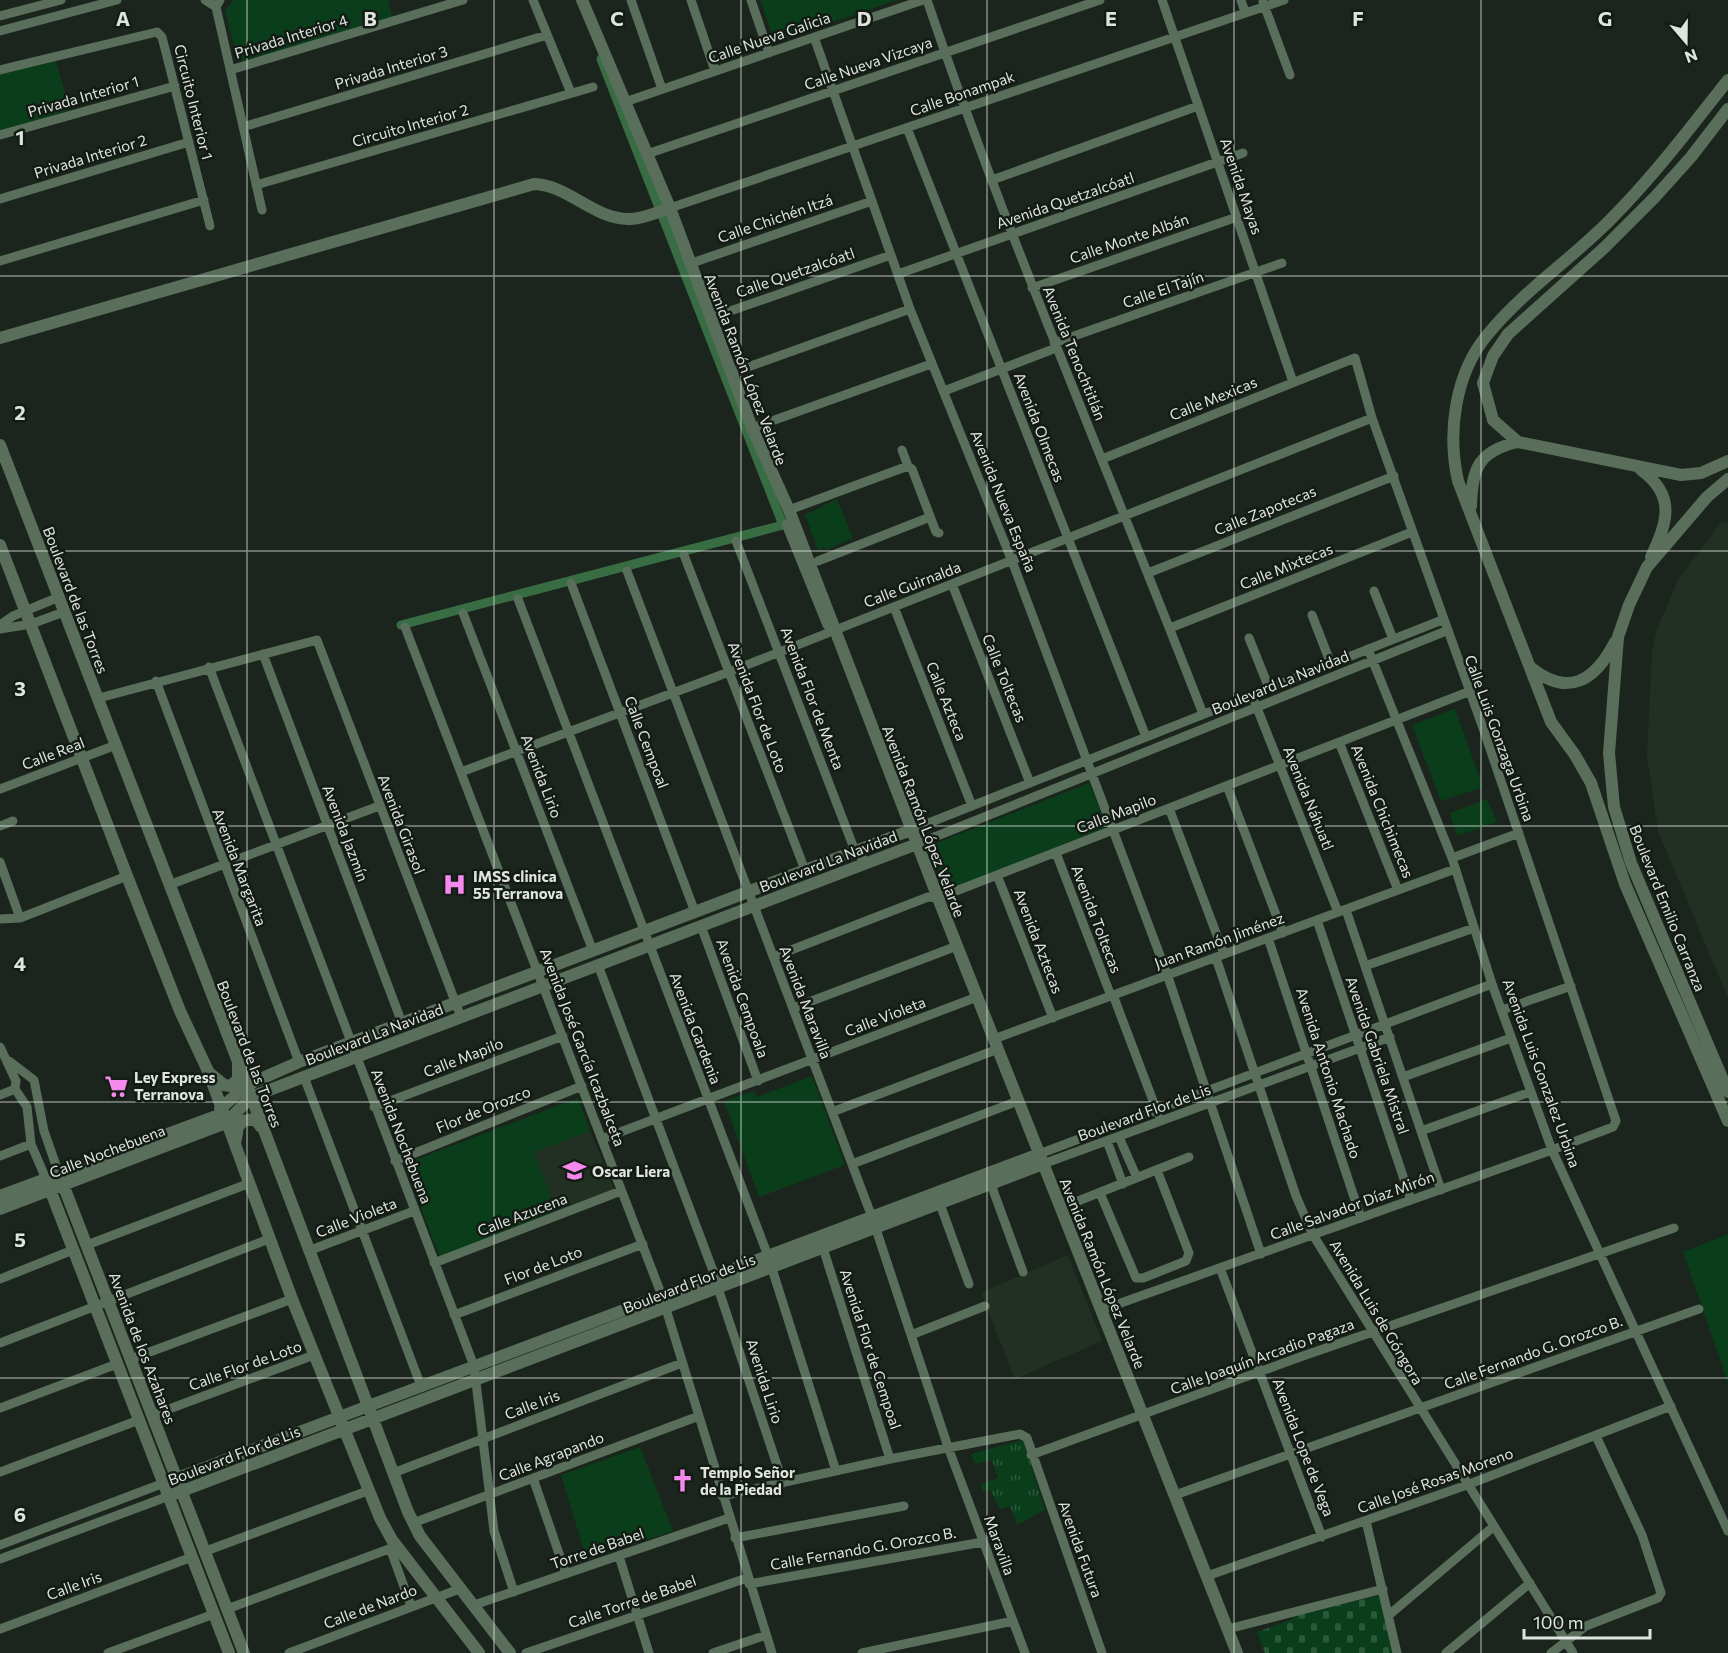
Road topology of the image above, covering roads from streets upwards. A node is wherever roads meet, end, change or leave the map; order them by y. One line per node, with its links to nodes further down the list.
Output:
1 (61, 0): 18 (street)
2 (117, 0): 19 (street)
3 (205, 0): 15 (street)
4 (463, 0): 26 (street, Privada Interior 4)
5 (533, 0): 20 (street)
6 (582, 0): 35 (street, Avenida Ramón López Velarde)
7 (631, 0): 32 (street)
8 (691, 0): 27 (street)
9 (751, 0): 24 (street)
10 (925, 0): 22 (street, Calle Nueva Galicia); 23 (street, Avenida Tenochtitlán)
11 (1100, 0): 23 (street, Calle Nueva Vizcaya)
12 (1162, 0): 21 (street, Avenida Mayas)
13 (1241, 0): 17 (street)
14 (1284, 0): 16 (street, Calle Bonampak)
15 (218, 3): 26 (street)
16 (1263, 3): 17 (street, Calle Bonampak); 28 (street)
17 (1245, 12): 21 (street, Calle Bonampak)
18 (0, 16)
19 (0, 31)
20 (548, 35): 34 (street); 39 (street, Privada Interior 3)
21 (1175, 36): 36 (street, Avenida Mayas); 37 (street, Calle Bonampak)
22 (814, 37): 24 (street, Calle Nueva Galicia); 33 (street, Avenida Nueva España)
23 (945, 52): 33 (street, Calle Nueva Vizcaya); 37 (street, Avenida Tenochtitlán)
24 (769, 53): 27 (street, Calle Nueva Galicia)
25 (0, 70): 30 (street, Circuito Interior 1)
26 (230, 70): 39 (street)
27 (715, 71): 32 (street, Calle Nueva Galicia)
28 (1290, 75)
29 (1728, 80): 88 (street, Boulevard Emilio Carranza)
30 (175, 86): 41 (street, Privada Interior 1); 42 (street, Circuito Interior 1)
31 (593, 87): 34 (street, Circuito Interior 2)
32 (662, 89): 35 (street, Calle Nueva Galicia)
33 (833, 91): 43 (street, Avenida Nueva España); 45 (street, Calle Nueva Vizcaya)
34 (571, 93): 48 (street, Circuito Interior 2)
35 (625, 102): 45 (street, Avenida Ramón López Velarde)
36 (1198, 106): 46 (street, Avenida Mayas); 47 (street)
37 (964, 108): 40 (street, Calle Bonampak); 47 (street, Avenida Tenochtitlán)
38 (1728, 109): 77 (street)
39 (243, 127): 48 (street)
40 (906, 128): 43 (street, Calle Bonampak); 57 (street, Avenida Olmecas)
41 (0, 135)
42 (189, 142): 49 (street, Privada Interior 2); 50 (street, Circuito Interior 1)
43 (852, 146): 51 (street, Avenida Nueva España); 53 (street, Calle Bonampak)
44 (1243, 153): 46 (street, Avenida Quetzalcóatl)
45 (647, 154): 53 (street, Avenida Ramón López Velarde)
46 (1218, 162): 54 (street, Avenida Mayas); 56 (street, Avenida Quetzalcóatl)
47 (992, 180): 56 (street, Avenida Tenochtitlán)
48 (256, 185): 52 (street)
49 (0, 199)
50 (204, 200): 55 (street, Circuito Interior 1); 59 (street)
51 (872, 201): 58 (street, Avenida Nueva España); 61 (street, Calle Chichén Itzá)
52 (262, 210)
53 (664, 210): 61 (street, Avenida Ramón López Velarde); 67 (street)
54 (1237, 217): 62 (street, Avenida Mayas); 64 (street, Calle Monte Albán)
55 (210, 226)
56 (1012, 234): 57 (street, Avenida Quetzalcóatl); 64 (street, Avenida Tenochtitlán)
57 (956, 254): 63 (street, Avenida Quetzalcóatl); 71 (street, Avenida Olmecas)
58 (891, 255): 63 (street, Avenida Nueva España); 66 (street, Calle Quetzalcóatl)
59 (0, 261)
60 (1282, 263): 62 (street, Calle El Tajín)
61 (689, 264): 66 (street, Avenida Ramón López Velarde)
62 (1255, 273): 68 (street, Calle El Tajín); 73 (street, Avenida Mayas)
63 (898, 274): 65 (street, Avenida Nueva España)
64 (1032, 288): 68 (street, Avenida Tenochtitlán)
65 (910, 309): 70 (street, Avenida Nueva España); 72 (street)
66 (710, 318): 72 (street, Avenida Ramón López Velarde)
67 (0, 339)
68 (1055, 345): 71 (street, Calle El Tajín); 80 (street, Avenida Tenochtitlán)
69 (1355, 358): 73 (street, Calle Mexicas); 75 (street, Calle Luis Gonzaga Urbina)
70 (931, 364): 74 (street, Avenida Nueva España); 76 (street)
71 (1001, 369): 74 (street, Calle El Tajín); 94 (street, Avenida Olmecas)
72 (731, 373): 76 (street, Avenida Ramón López Velarde)
73 (1293, 382): 80 (street, Calle Mexicas)
74 (944, 391): 99 (street, Avenida Nueva España)
75 (1372, 418): 85 (street, Calle Luis Gonzaga Urbina); 89 (street, Calle Guirnalda)
76 (752, 428): 87 (street, Avenida Ramón López Velarde)
77 (1518, 442): 83 (street); 88 (street)
78 (0, 445): 106 (street, Boulevard de las Torres)
79 (902, 450): 82 (street)
80 (1102, 459): 89 (street, Avenida Tenochtitlán)
81 (1728, 461): 84 (street)
82 (908, 466): 87 (street); 90 (street)
83 (1638, 468): 84 (street); 100 (street)
84 (1681, 475): 86 (street)
85 (1394, 476): 92 (street, Calle Luis Gonzaga Urbina); 102 (street, Calle Zapotecas)
86 (1724, 482): 100 (street, Boulevard Emilio Carranza)
87 (789, 510): 118 (street, Avenida Ramón López Velarde)
88 (1471, 511): 128 (street, Boulevard Emilio Carranza)
89 (1126, 516): 94 (street, Calle Guirnalda); 102 (street, Avenida Tenochtitlán)
90 (930, 517): 93 (street); 98 (street)
91 (786, 524): 118 (street)
92 (1412, 532): 113 (street, Calle Luis Gonzaga Urbina); 117 (street, Calle Mixtecas)
93 (939, 533)
94 (1068, 539): 99 (street, Calle Guirnalda); 142 (street, Avenida Olmecas)
95 (736, 541): 124 (street, Avenida Flor de Menta)
96 (0, 544): 109 (street)
97 (684, 555): 130 (street, Avenida Flor de Loto)
98 (818, 561)
99 (1012, 561): 104 (street, Calle Guirnalda); 147 (street, Avenida Nueva España)
100 (1647, 567): 121 (street, Boulevard Emilio Carranza)
101 (627, 571): 134 (street, Avenida Maravilla)
102 (1148, 573): 117 (street, Avenida Tenochtitlán)
103 (571, 584): 138 (street, Calle Cempoal)
104 (952, 584): 108 (street, Calle Guirnalda); 151 (street, Calle Toltecas)
105 (1374, 591): 122 (street)
106 (59, 597): 109 (street); 110 (street, Boulevard de las Torres)
107 (518, 599): 141 (street, Avenida Gardenia)
108 (894, 607): 118 (street, Calle Guirnalda); 155 (street, Calle Azteca)
109 (26, 610): 114 (street); 115 (street)
110 (64, 612): 114 (street); 136 (street, Boulevard de las Torres)
111 (463, 613): 145 (street, Avenida Lirio)
112 (1312, 615): 127 (street)
113 (1442, 620): 119 (street, Calle Luis Gonzaga Urbina); 122 (street, Boulevard La Navidad)
114 (31, 624): 115 (street); 146 (street)
115 (0, 627)
116 (405, 627): 149 (street, Avenida José García Icazbalceta)
117 (1170, 628): 139 (street, Avenida Tenochtitlán)
118 (833, 631): 124 (street, Calle Guirnalda); 160 (street, Avenida Ramón López Velarde)
119 (1446, 631): 126 (street, Boulevard La Navidad); 133 (street, Calle Luis Gonzaga Urbina)
120 (1249, 638): 132 (street)
121 (1618, 638): 128 (street); 238 (street, Boulevard Emilio Carranza)
122 (1393, 639): 123 (street, Boulevard La Navidad)
123 (1368, 649): 126 (street, Avenida Luis Gonzalez Urbina); 127 (street, Boulevard La Navidad)
124 (779, 652): 130 (street, Calle Guirnalda); 165 (street, Avenida Flor de Menta)
125 (263, 654): 129 (street); 154 (street, Avenida Girasol); 159 (street, Avenida Jazmín)
126 (1374, 661): 137 (street, Boulevard La Navidad); 140 (street, Avenida Luis Gonzalez Urbina)
127 (1331, 664): 132 (street, Boulevard La Navidad)
128 (1529, 666): 249 (street, Boulevard Emilio Carranza)
129 (208, 668): 131 (street); 164 (street, Avenida Nochebuena)
130 (729, 672): 134 (street, Calle Guirnalda); 172 (street, Avenida Flor de Loto)
131 (156, 681): 136 (street); 170 (street, Avenida Margarita)
132 (1269, 688): 135 (street, Boulevard La Navidad)
133 (1468, 692): 140 (street, Calle Mapilo); 162 (street, Calle Luis Gonzaga Urbina)
134 (673, 693): 138 (street, Calle Guirnalda); 177 (street, Avenida Maravilla)
135 (1252, 695): 137 (street, Avenida Náhuatl); 139 (street, Boulevard La Navidad)
136 (99, 698): 144 (street, Boulevard de las Torres)
137 (1257, 707): 148 (street, Avenida Náhuatl); 150 (street, Boulevard La Navidad)
138 (620, 713): 141 (street, Calle Guirnalda); 181 (street, Calle Cempoal)
139 (1203, 714): 142 (street, Boulevard La Navidad)
140 (1398, 719): 143 (street, Calle Mapilo); 167 (street, Avenida Luis Gonzalez Urbina)
141 (568, 732): 145 (street, Calle Guirnalda); 187 (street, Avenida Gardenia)
142 (1146, 737): 147 (street, Boulevard La Navidad)
143 (1340, 742): 148 (street, Calle Mapilo); 176 (street, Avenida Chichimecas)
144 (116, 745): 146 (street, Calle Real); 175 (street, Boulevard de las Torres)
145 (516, 752): 149 (street, Calle Guirnalda); 192 (street, Avenida Lirio)
146 (82, 758): 153 (street, Calle Real); 174 (street)
147 (1087, 760): 150 (street, Avenida Nueva España); 151 (street, Boulevard La Navidad)
148 (1280, 765): 152 (street, Calle Mapilo); 180 (street, Avenida Náhuatl)
149 (461, 772): 197 (street, Avenida José García Icazbalceta)
150 (1092, 773): 161 (street, Avenida Nueva España); 163 (street, Boulevard La Navidad)
151 (1030, 783): 155 (street, Boulevard La Navidad)
152 (1227, 786): 156 (street, Calle Mapilo); 188 (street)
153 (0, 789)
154 (380, 806): 159 (street); 204 (street, Avenida Girasol)
155 (972, 806): 160 (street, Boulevard La Navidad)
156 (1169, 808): 161 (street, Calle Mapilo); 193 (street)
157 (13, 821): 158 (street)
158 (0, 826)
159 (327, 826): 164 (street); 209 (street, Avenida Jazmín)
160 (911, 830): 163 (street, Avenida Ramón López Velarde); 165 (street, Boulevard La Navidad)
161 (1113, 830): 166 (street, Calle Mapilo); 198 (street, Avenida Nueva España)
162 (1519, 833): 167 (street); 201 (street, Calle Luis Gonzaga Urbina)
163 (916, 844): 169 (street, Boulevard La Navidad); 178 (street, Avenida Ramón López Velarde)
164 (275, 846): 170 (street); 215 (street, Avenida Nochebuena)
165 (855, 851): 169 (street, Avenida Flor de Menta); 172 (street, Boulevard La Navidad)
166 (1056, 853): 173 (street, Calle Mapilo); 202 (street, Avenida Toltecas)
167 (1452, 858): 171 (street, Avenida Luis Gonzalez Urbina)
168 (0, 862): 182 (street)
169 (867, 863): 179 (street, Boulevard La Navidad)
170 (223, 865): 175 (street); 223 (street, Avenida Margarita)
171 (1455, 869): 176 (street, Juan Ramón Jiménez); 186 (street, Avenida Luis Gonzalez Urbina)
172 (805, 870): 177 (street, Boulevard La Navidad)
173 (997, 875): 178 (street, Calle Mapilo); 208 (street, Avenida Aztecas)
174 (127, 876): 182 (street); 226 (street)
175 (170, 885): 224 (street, Boulevard de las Torres)
176 (1398, 890): 180 (street, Juan Ramón Jiménez)
177 (748, 892): 179 (street, Avenida Maravilla); 181 (street, Boulevard La Navidad)
178 (938, 898): 191 (street, Avenida Ramón López Velarde); 194 (street, Calle Mapilo)
179 (754, 906): 185 (street, Boulevard La Navidad); 194 (street, Avenida Maravilla)
180 (1342, 911): 184 (street, Juan Ramón Jiménez); 196 (street, Avenida Náhuatl)
181 (695, 912): 187 (street, Boulevard La Navidad)
182 (20, 918): 183 (street)
183 (0, 919)
184 (1317, 920): 188 (street, Juan Ramón Jiménez); 211 (street, Avenida Gabriela Mistral)
185 (700, 926): 190 (street, Boulevard La Navidad); 231 (street, Avenida Cempoala)
186 (1474, 928): 196 (street); 199 (street, Avenida Luis Gonzalez Urbina)
187 (643, 932): 190 (street, Avenida Gardenia); 192 (street, Boulevard La Navidad)
188 (1283, 933): 189 (street, Juan Ramón Jiménez)
189 (1268, 938): 193 (street, Juan Ramón Jiménez); 219 (street, Avenida Antonio Machado)
190 (648, 946): 195 (street, Boulevard La Navidad); 240 (street, Avenida Gardenia)
191 (957, 946): 203 (street, Avenida Ramón López Velarde); 205 (street)
192 (593, 951): 197 (street, Boulevard La Navidad)
193 (1220, 956): 198 (street, Juan Ramón Jiménez); 227 (street, Avenida Luis de Góngora)
194 (773, 957): 205 (street, Avenida Maravilla)
195 (598, 965): 200 (street, Boulevard La Navidad); 247 (street, Avenida Lirio)
196 (1365, 966): 210 (street, Avenida Náhuatl)
197 (538, 972): 200 (street, Avenida José García Icazbalceta); 204 (street, Boulevard La Navidad)
198 (1167, 975): 202 (street, Juan Ramón Jiménez); 236 (street)
199 (1492, 984): 206 (street, Avenida Luis Gonzalez Urbina); 210 (street, Boulevard Flor de Lis)
200 (543, 986): 207 (street, Boulevard La Navidad); 212 (street, Avenida José García Icazbalceta)
201 (1571, 986): 206 (street); 250 (street, Calle Luis Gonzaga Urbina)
202 (1112, 996): 208 (street, Juan Ramón Jiménez); 244 (street, Avenida Toltecas)
203 (977, 998): 216 (street, Avenida Ramón López Velarde); 221 (street, Calle Violeta)
204 (455, 1003): 207 (street, Avenida Girasol); 209 (street, Boulevard La Navidad)
205 (793, 1008): 221 (street, Avenida Maravilla)
206 (1502, 1010): 214 (street, Avenida Luis Gonzalez Urbina)
207 (460, 1017): 220 (street, Boulevard La Navidad)
208 (1053, 1018): 216 (street, Juan Ramón Jiménez)
209 (402, 1023): 215 (street, Boulevard La Navidad)
210 (1385, 1024): 211 (street, Boulevard Flor de Lis); 213 (street, Avenida Náhuatl)
211 (1355, 1035): 218 (street, Avenida Gabriela Mistral); 219 (street, Boulevard Flor de Lis)
212 (563, 1036): 234 (street, Avenida José García Icazbalceta); 243 (street, Calle Mapilo)
213 (1390, 1037): 218 (street, Boulevard Flor de Lis); 230 (street, Avenida Náhuatl)
214 (1511, 1038): 230 (street); 237 (street, Avenida Luis Gonzalez Urbina)
215 (350, 1043): 220 (street, Avenida Nochebuena); 223 (street, Boulevard La Navidad)
216 (996, 1044): 241 (street, Avenida Ramón López Velarde); 245 (street)
217 (0, 1047): 222 (street, Avenida de los Azahares)
218 (1360, 1048): 225 (street, Boulevard Flor de Lis); 275 (street, Avenida Gabriela Mistral)
219 (1306, 1053): 225 (street, Avenida Antonio Machado); 227 (street, Boulevard Flor de Lis)
220 (355, 1058): 229 (street, Boulevard La Navidad); 243 (street, Avenida Nochebuena)
221 (812, 1060): 231 (street, Calle Violeta); 245 (street, Avenida Maravilla)
222 (9, 1061): 228 (street, Avenida de los Azahares); 232 (street, Avenida de los Azahares)
223 (299, 1062): 235 (street, Boulevard La Navidad)
224 (238, 1063): 226 (street); 235 (street, Boulevard de las Torres)
225 (1310, 1066): 233 (street, Boulevard Flor de Lis); 280 (street, Avenida Antonio Machado)
226 (208, 1071): 246 (street)
227 (1256, 1072): 233 (street, Avenida Luis de Góngora); 236 (street, Boulevard Flor de Lis)
228 (28, 1076): 232 (street); 266 (street, Avenida de los Azahares)
229 (304, 1077): 235 (street, Boulevard La Navidad); 283 (street)
230 (1403, 1077): 252 (street, Avenida Náhuatl)
231 (758, 1081): 240 (street, Calle Violeta)
232 (16, 1085): 239 (street); 256 (street, Avenida de los Azahares)
233 (1260, 1085): 242 (street, Boulevard Flor de Lis); 284 (street, Avenida Luis de Góngora)
234 (582, 1086): 254 (street, Avenida José García Icazbalceta); 262 (street, Flor de Orozco)
235 (249, 1091): 246 (street, Boulevard La Navidad); 251 (street, Boulevard de las Torres)
236 (1206, 1091): 242 (street); 244 (street, Boulevard Flor de Lis)
237 (1530, 1092): 252 (street); 258 (street, Avenida Luis Gonzalez Urbina)
238 (1728, 1092)
239 (0, 1095)
240 (708, 1099): 247 (street, Calle Violeta); 293 (street, Avenida Gardenia)
241 (1018, 1101): 261 (street, Avenida Ramón López Velarde); 263 (street)
242 (1210, 1103): 248 (street, Boulevard Flor de Lis); 291 (street)
243 (374, 1107): 262 (street, Avenida Nochebuena)
244 (1156, 1110): 248 (street, Avenida Toltecas); 261 (street, Boulevard Flor de Lis)
245 (832, 1112): 263 (street, Avenida Maravilla)
246 (223, 1115): 257 (street); 266 (street, Calle Nochebuena)
247 (655, 1119): 254 (street, Calle Violeta); 298 (street, Avenida Lirio)
248 (1161, 1121): 253 (street, Boulevard Flor de Lis)
249 (1728, 1121)
250 (1613, 1127): 258 (street, Calle Salvador Díaz Mirón)
251 (263, 1130): 257 (street); 290 (street, Boulevard de las Torres)
252 (1421, 1131): 271 (street, Avenida Náhuatl)
253 (1119, 1137): 255 (street, Boulevard Flor de Lis); 265 (street)
254 (602, 1139): 272 (street, Avenida José García Icazbalceta)
255 (1107, 1141): 261 (street, Boulevard Flor de Lis); 270 (street)
256 (31, 1144): 259 (street); 269 (street, Avenida de los Azahares)
257 (235, 1144): 268 (street)
258 (1552, 1150): 271 (street, Calle Salvador Díaz Mirón); 292 (street, Avenida Luis Gonzalez Urbina)
259 (0, 1156)
260 (1189, 1157): 264 (street)
261 (1041, 1159): 267 (street, Boulevard Flor de Lis); 306 (street, Avenida Ramón López Velarde)
262 (395, 1161): 279 (street, Avenida Nochebuena)
263 (852, 1164): 281 (street, Avenida Maravilla)
264 (1157, 1170): 265 (street); 273 (street)
265 (1137, 1178): 270 (street)
266 (61, 1179): 269 (street, Calle Nochebuena); 287 (street, Avenida de los Azahares)
267 (989, 1179): 277 (street, Boulevard Flor de Lis); 281 (street, Boulevard Flor de Lis); 296 (street)
268 (250, 1182): 285 (street); 287 (street)
269 (48, 1184): 274 (street, Calle Nochebuena); 278 (street, Calle Nochebuena); 289 (street, Avenida de los Azahares)
270 (1123, 1184): 273 (street)
271 (1442, 1190): 275 (street, Calle Salvador Díaz Mirón)
272 (621, 1191): 286 (street, Avenida José García Icazbalceta); 294 (street, Calle Azucena)
273 (1100, 1193): 276 (street)
274 (0, 1196)
275 (1411, 1200): 280 (street, Calle Salvador Díaz Mirón)
276 (1073, 1203)
277 (940, 1204): 281 (street, Boulevard Flor de Lis); 299 (street)
278 (0, 1209)
279 (414, 1210): 283 (street, Calle Violeta); 294 (street, Avenida Nochebuena)
280 (1361, 1218): 284 (street, Calle Salvador Díaz Mirón)
281 (874, 1222): 288 (street, Boulevard Flor de Lis); 293 (street, Boulevard Flor de Lis); 310 (street, Avenida Maravilla)
282 (1674, 1228): 292 (street, Calle Joaquín Arcadio Pagaza)
283 (362, 1230): 290 (street, Calle Violeta); 319 (street)
284 (1313, 1235): 291 (street, Calle Salvador Díaz Mirón); 309 (street, Avenida Luis de Góngora)
285 (269, 1239): 300 (street); 301 (street)
286 (643, 1244): 302 (street, Avenida José García Icazbalceta); 307 (street, Flor de Loto)
287 (87, 1245): 301 (street, Avenida de los Azahares)
288 (822, 1248): 293 (street, Boulevard Flor de Lis); 336 (street, Avenida Flor de Cempoal)
289 (73, 1250): 297 (street); 303 (street, Avenida de los Azahares)
290 (308, 1251): 320 (street, Boulevard de las Torres)
291 (1261, 1254): 295 (street, Calle Salvador Díaz Mirón)
292 (1600, 1254): 308 (street, Avenida Luis Gonzalez Urbina); 309 (street, Calle Joaquín Arcadio Pagaza)
293 (770, 1262): 298 (street, Boulevard Flor de Lis); 337 (street, Avenida Gardenia)
294 (434, 1263): 307 (street, Avenida Nochebuena)
295 (1220, 1268): 306 (street, Calle Salvador Díaz Mirón); 317 (street, Avenida Lope de Vega)
296 (1023, 1272)
297 (0, 1279)
298 (717, 1282): 302 (street, Boulevard Flor de Lis); 343 (street, Avenida Lirio)
299 (969, 1284)
300 (291, 1299): 312 (street); 313 (street)
301 (108, 1301): 303 (street); 313 (street, Avenida de los Azahares)
302 (664, 1302): 314 (street, Avenida José García Icazbalceta); 316 (street, Boulevard Flor de Lis); 318 (street, Boulevard Flor de Lis)
303 (95, 1306): 311 (street); 315 (street, Avenida de los Azahares)
304 (985, 1306): 310 (street)
305 (1699, 1309): 308 (street, Calle Fernando G. Orozco B.)
306 (1101, 1310): 325 (street, Avenida Ramón López Velarde)
307 (454, 1314): 316 (street, Avenida Nochebuena)
308 (1637, 1330): 321 (street, Avenida Luis Gonzalez Urbina); 323 (street, Calle Fernando G. Orozco B.)
309 (1374, 1332): 317 (street, Calle Joaquín Arcadio Pagaza); 323 (street, Avenida Luis de Góngora)
310 (911, 1335): 333 (street, Avenida Maravilla)
311 (0, 1343)
312 (314, 1355): 324 (street, Calle Flor de Loto); 327 (street)
313 (131, 1359): 324 (street, Avenida de los Azahares)
314 (682, 1363): 326 (street, Avenida José García Icazbalceta); 332 (street, Calle Iris)
315 (117, 1364): 322 (street); 329 (street, Avenida de los Azahares)
316 (474, 1366): 318 (street, Avenida Nochebuena); 319 (street, Boulevard Flor de Lis)
317 (1260, 1372): 325 (street, Calle Joaquín Arcadio Pagaza); 334 (street, Avenida Lope de Vega)
318 (477, 1379): 328 (street, Boulevard Flor de Lis); 332 (street, Avenida Nochebuena)
319 (422, 1386): 320 (street, Boulevard Flor de Lis)
320 (367, 1406): 327 (street, Boulevard Flor de Lis); 328 (street, Boulevard de las Torres)
321 (1671, 1407): 331 (street, Calle José Rosas Moreno); 355 (street, Avenida Luis Gonzalez Urbina)
322 (0, 1408)
323 (1419, 1409): 334 (street, Calle Fernando G. Orozco B.); 344 (street, Avenida Luis de Góngora)
324 (153, 1415): 340 (street, Avenida de los Azahares)
325 (1143, 1415): 335 (street, Calle Joaquín Arcadio Pagaza); 348 (street, Avenida Ramón López Velarde)
326 (699, 1416): 341 (street, Calle Agrapando); 349 (street, Avenida José García Icazbalceta)
327 (339, 1417): 330 (street); 340 (street, Boulevard Flor de Lis)
328 (372, 1419): 330 (street, Boulevard Flor de Lis); 339 (street, Boulevard de las Torres)
329 (139, 1420): 338 (street); 342 (street, Avenida de los Azahares)
330 (344, 1430): 345 (street); 346 (street, Boulevard Flor de Lis)
331 (1596, 1436): 344 (street, Calle José Rosas Moreno); 383 (street)
332 (484, 1438): 339 (street, Calle Iris); 347 (street, Avenida Nochebuena)
333 (948, 1447): 335 (street, Avenida Futura); 336 (street); 358 (street, Maravilla)
334 (1291, 1454): 348 (street, Calle Fernando G. Orozco B.); 356 (street, Avenida Lope de Vega)
335 (1031, 1455): 396 (street, Avenida Futura)
336 (890, 1459): 337 (street)
337 (836, 1471): 343 (street)
338 (0, 1472)
339 (393, 1473): 353 (street, Boulevard de las Torres)
340 (176, 1478): 342 (street, Boulevard Flor de Lis); 346 (street, Avenida de los Azahares)
341 (533, 1478): 347 (street, Calle Agrapando); 365 (street)
342 (164, 1483): 346 (street, Avenida de los Azahares); 359 (street, Boulevard Flor de Lis)
343 (783, 1483): 349 (street)
344 (1467, 1485): 352 (street, Calle José Rosas Moreno); 354 (street, Avenida Luis de Góngora)
345 (370, 1490): 360 (street); 361 (street)
346 (175, 1494): 361 (street, Avenida de los Azahares); 363 (street, Avenida de los Azahares); 364 (street, Boulevard Flor de Lis)
347 (490, 1494): 353 (street, Calle Agrapando); 371 (street, Avenida Nochebuena)
348 (1175, 1495): 366 (street, Avenida Ramón López Velarde)
349 (722, 1496): 351 (street, Avenida José García Icazbalceta)
350 (904, 1506): 357 (street)
351 (729, 1518): 357 (street, Avenida José García Icazbalceta); 362 (street, Torre de Babel)
352 (1366, 1521): 356 (street, Calle José Rosas Moreno); 370 (street)
353 (413, 1523): 369 (street, Boulevard de las Torres)
354 (1493, 1527): 368 (street, Avenida Luis de Góngora); 378 (street)
355 (1728, 1531)
356 (1322, 1537): 366 (street, Calle José Rosas Moreno)
357 (735, 1538): 367 (street, Avenida José García Icazbalceta)
358 (983, 1542): 367 (street, Calle Fernando G. Orozco B.); 379 (street, Maravilla)
359 (0, 1545)
360 (394, 1547): 372 (street); 374 (street); 375 (street)
361 (206, 1551): 375 (street, Avenida de los Azahares)
362 (619, 1556): 365 (street, Torre de Babel); 377 (street)
363 (192, 1557): 376 (street, Avenida de los Azahares); 380 (street, Calle Iris)
364 (0, 1559)
365 (566, 1574): 371 (street, Torre de Babel)
366 (1207, 1576): 381 (street, Avenida Ramón López Velarde)
367 (748, 1581): 377 (street, Calle Torre de Babel); 382 (street, Avenida José García Icazbalceta)
368 (1530, 1583): 383 (street, Avenida Luis de Góngora); 399 (street)
369 (462, 1588): 372 (street, Calle de Nardo); 373 (street, Boulevard de las Torres)
370 (1383, 1589): 378 (street); 381 (street)
371 (514, 1592): 373 (street, Torre de Babel)
372 (436, 1596): 374 (street, Calle de Nardo); 388 (street)
373 (474, 1605): 389 (street, Boulevard de las Torres)
374 (411, 1606): 387 (street, Calle de Nardo)
375 (227, 1609): 386 (street, Avenida de los Azahares)
376 (214, 1614): 384 (street); 385 (street, Avenida de los Azahares)
377 (637, 1615): 390 (street, Calle Torre de Babel); 391 (street)
378 (1389, 1615): 398 (street)
379 (1013, 1621): 394 (street); 395 (street, Maravilla)
380 (0, 1629)
381 (1228, 1629): 397 (street, Avenida Ramón López Velarde)
382 (766, 1635): 392 (street); 393 (street, Avenida José García Icazbalceta)
383 (1565, 1640): 400 (street); 401 (street, Avenida Luis de Góngora)
384 (108, 1653)
385 (229, 1653)
386 (244, 1653)
387 (289, 1653)
388 (479, 1653)
389 (510, 1653)
390 (526, 1653)
391 (649, 1653)
392 (713, 1653)
393 (772, 1653)
394 (862, 1653)
395 (1024, 1653)
396 (1102, 1653)
397 (1238, 1653)
398 (1397, 1653)
399 (1446, 1653)
400 (1551, 1653)
401 (1574, 1653)

